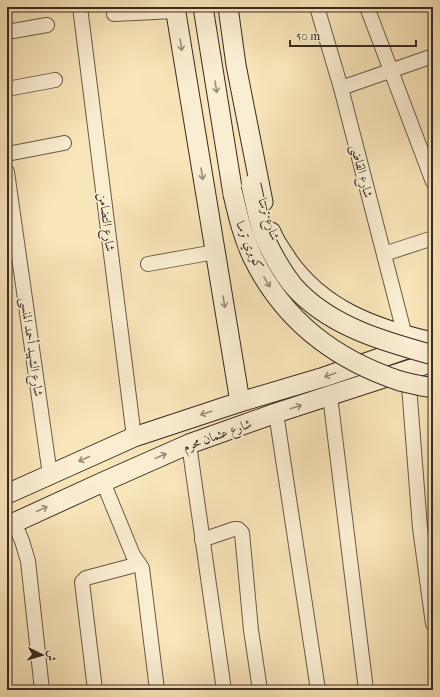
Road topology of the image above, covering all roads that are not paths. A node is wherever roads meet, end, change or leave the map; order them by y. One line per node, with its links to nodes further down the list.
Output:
1 (80, 7): 34 (street, شارع التضامن)
2 (203, 7): 29 (main road, كوبري ترسا, one-way to 29, bridge)
3 (221, 7): 25 (main road, كوبري ترسا, bridge)
4 (228, 7): 24 (main road, شارع ترسا)
5 (317, 7): 15 (street, شارع القاضى)
6 (367, 7): 12 (street)
7 (175, 9): 8 (street); 21 (main road, one-way to 21)
8 (119, 12)
9 (48, 24): 10 (street)
10 (7, 32)
11 (433, 56): 12 (street)
12 (391, 71): 15 (street); 19 (street)
13 (55, 80): 14 (street)
14 (7, 88)
15 (340, 88): 22 (street, شارع القاضى)
16 (64, 143): 17 (street)
17 (7, 154)
18 (7, 172): 36 (street, شارع الشهيد أحمد المنسى)
19 (433, 182)
20 (433, 238): 22 (street)
21 (215, 252): 23 (street); 32 (main road, one-way to 32)
22 (384, 254): 24 (street, شارع القاضى)
23 (148, 264)
24 (405, 336): 25 (main road, شارع ترسا)
25 (432, 345): 32 (main road, شارع عثمان محرم, one-way to 32)
26 (433, 362): 27 (main road, شارع عثمان محرم)
27 (387, 377): 28 (main road); 30 (main road, شارع عثمان محرم)
28 (409, 386): 31 (main road); 40 (street)
29 (433, 388)
30 (330, 396): 33 (main road, شارع عثمان محرم, one-way to 30); 50 (street)
31 (433, 396)
32 (240, 402): 34 (main road, شارع عثمان محرم, one-way to 34)
33 (276, 413): 35 (main road, شارع عثمان محرم); 49 (street)
34 (134, 437): 36 (main road, شارع عثمان محرم, one-way to 36)
35 (189, 444): 37 (main road, شارع عثمان محرم, one-way to 35); 41 (street)
36 (50, 475): 38 (main road, شارع عثمان محرم)
37 (103, 482): 39 (main road, شارع عثمان محرم, one-way to 37); 42 (street)
38 (7, 494)
39 (11, 524): 44 (street)
40 (427, 527): 43 (street)
41 (202, 540): 47 (street); 48 (street)
42 (139, 564): 45 (street); 46 (street)
43 (433, 624)
44 (42, 690)
45 (95, 690)
46 (157, 690)
47 (224, 690)
48 (260, 690)
49 (318, 690)
50 (366, 690)

